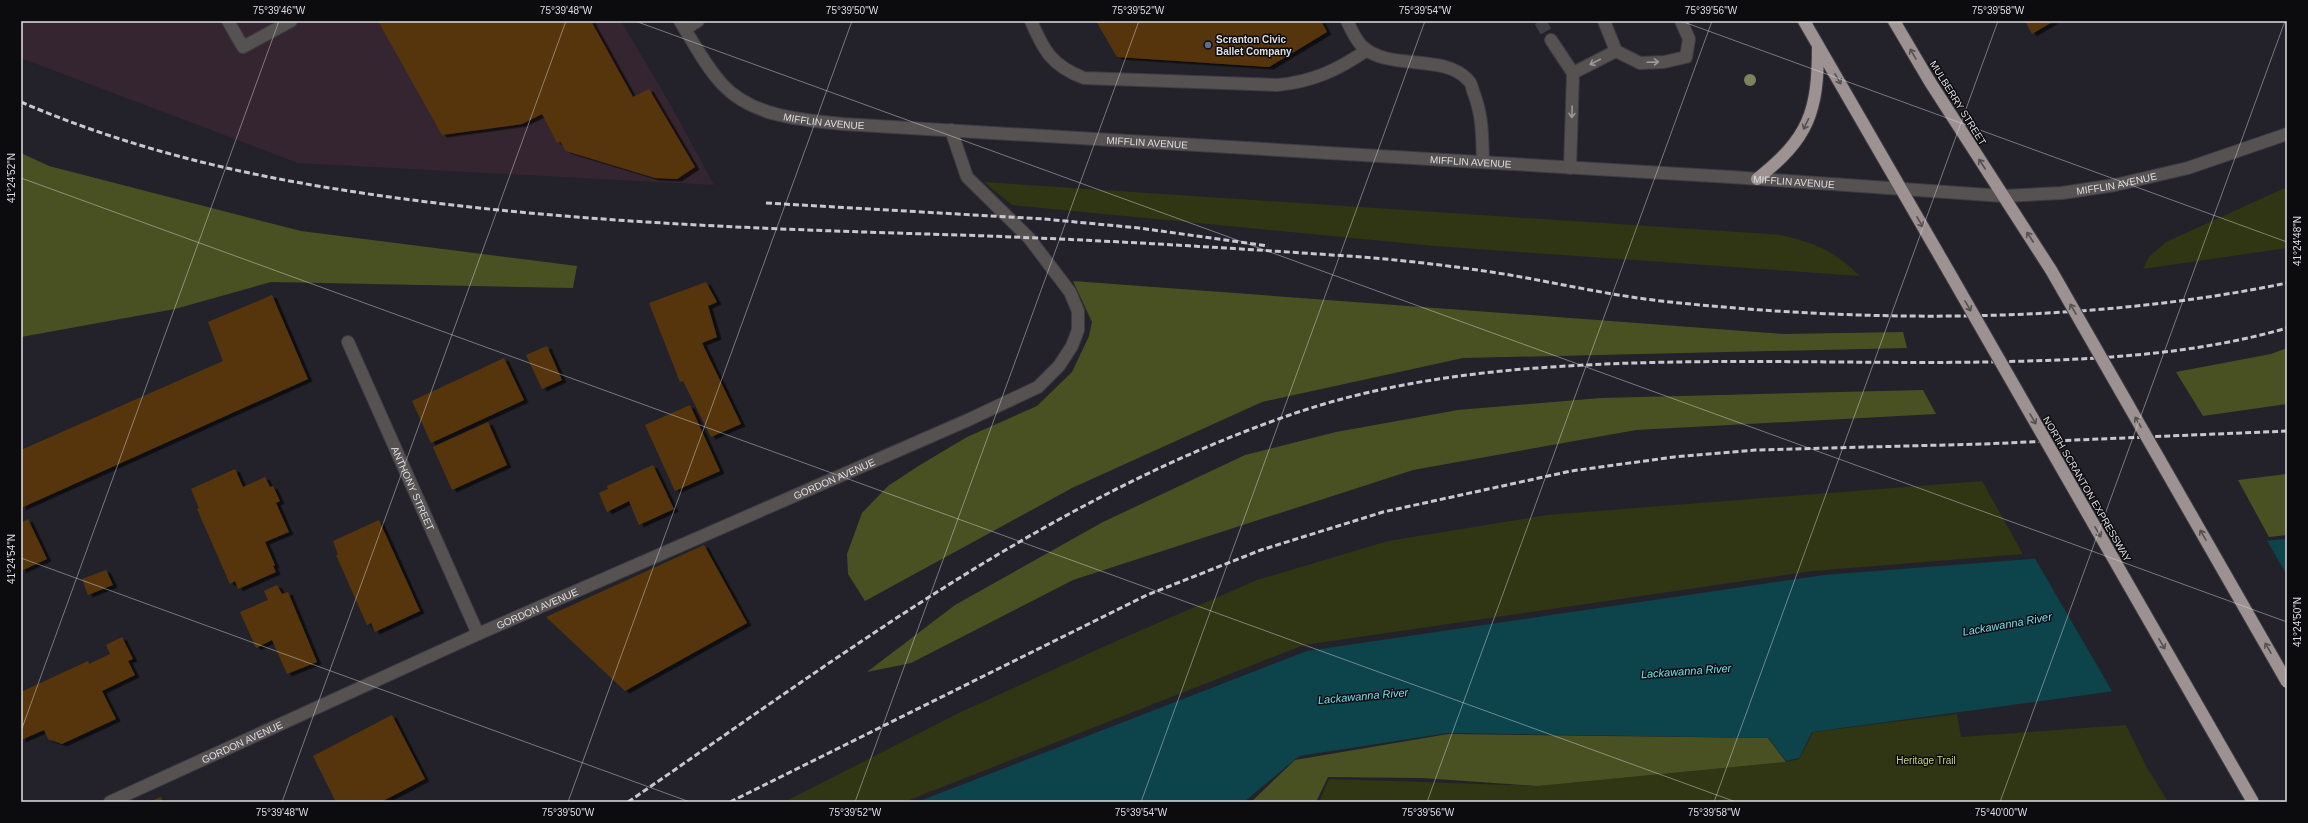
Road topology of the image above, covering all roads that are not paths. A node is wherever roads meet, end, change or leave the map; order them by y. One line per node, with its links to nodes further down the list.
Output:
1 (228, 21): 2 (street)
2 (291, 21)
3 (698, 21): 10 (street)
4 (1031, 21): 13 (street)
5 (1347, 21): 13 (street)
6 (1604, 21): 14 (street)
7 (1681, 21): 14 (street, one-way to 7)
8 (1804, 21): 12 (highway)
9 (1894, 21): 22 (highway, MULBERRY STREET, one-way to 9)
10 (682, 25): 16 (street, MIFFLIN AVENUE)
11 (1551, 40): 15 (street)
12 (1818, 45): 20 (highway, one-way to 20); 21 (highway, one-way to 21)
13 (1367, 50): 18 (street)
14 (1616, 51): 15 (street, one-way to 15)
15 (1573, 73): 19 (street, one-way to 19)
16 (952, 130): 18 (street, MIFFLIN AVENUE); 24 (street, GORDON AVENUE)
17 (2287, 134): 22 (street, MIFFLIN AVENUE)
18 (1483, 162): 19 (street, MIFFLIN AVENUE)
19 (1570, 168): 20 (street, MIFFLIN AVENUE)
20 (1757, 179): 21 (street, MIFFLIN AVENUE)
21 (1900, 188): 22 (street, MIFFLIN AVENUE); 27 (highway, NORTH SCRANTON EXPRESSWAY, one-way to 27, bridge)
22 (2003, 196): 25 (highway, one-way to 22, bridge)
23 (348, 342): 24 (street, ANTHONY STREET)
24 (478, 634): 26 (street, GORDON AVENUE)
25 (2287, 682)
26 (110, 802)
27 (2253, 802)

